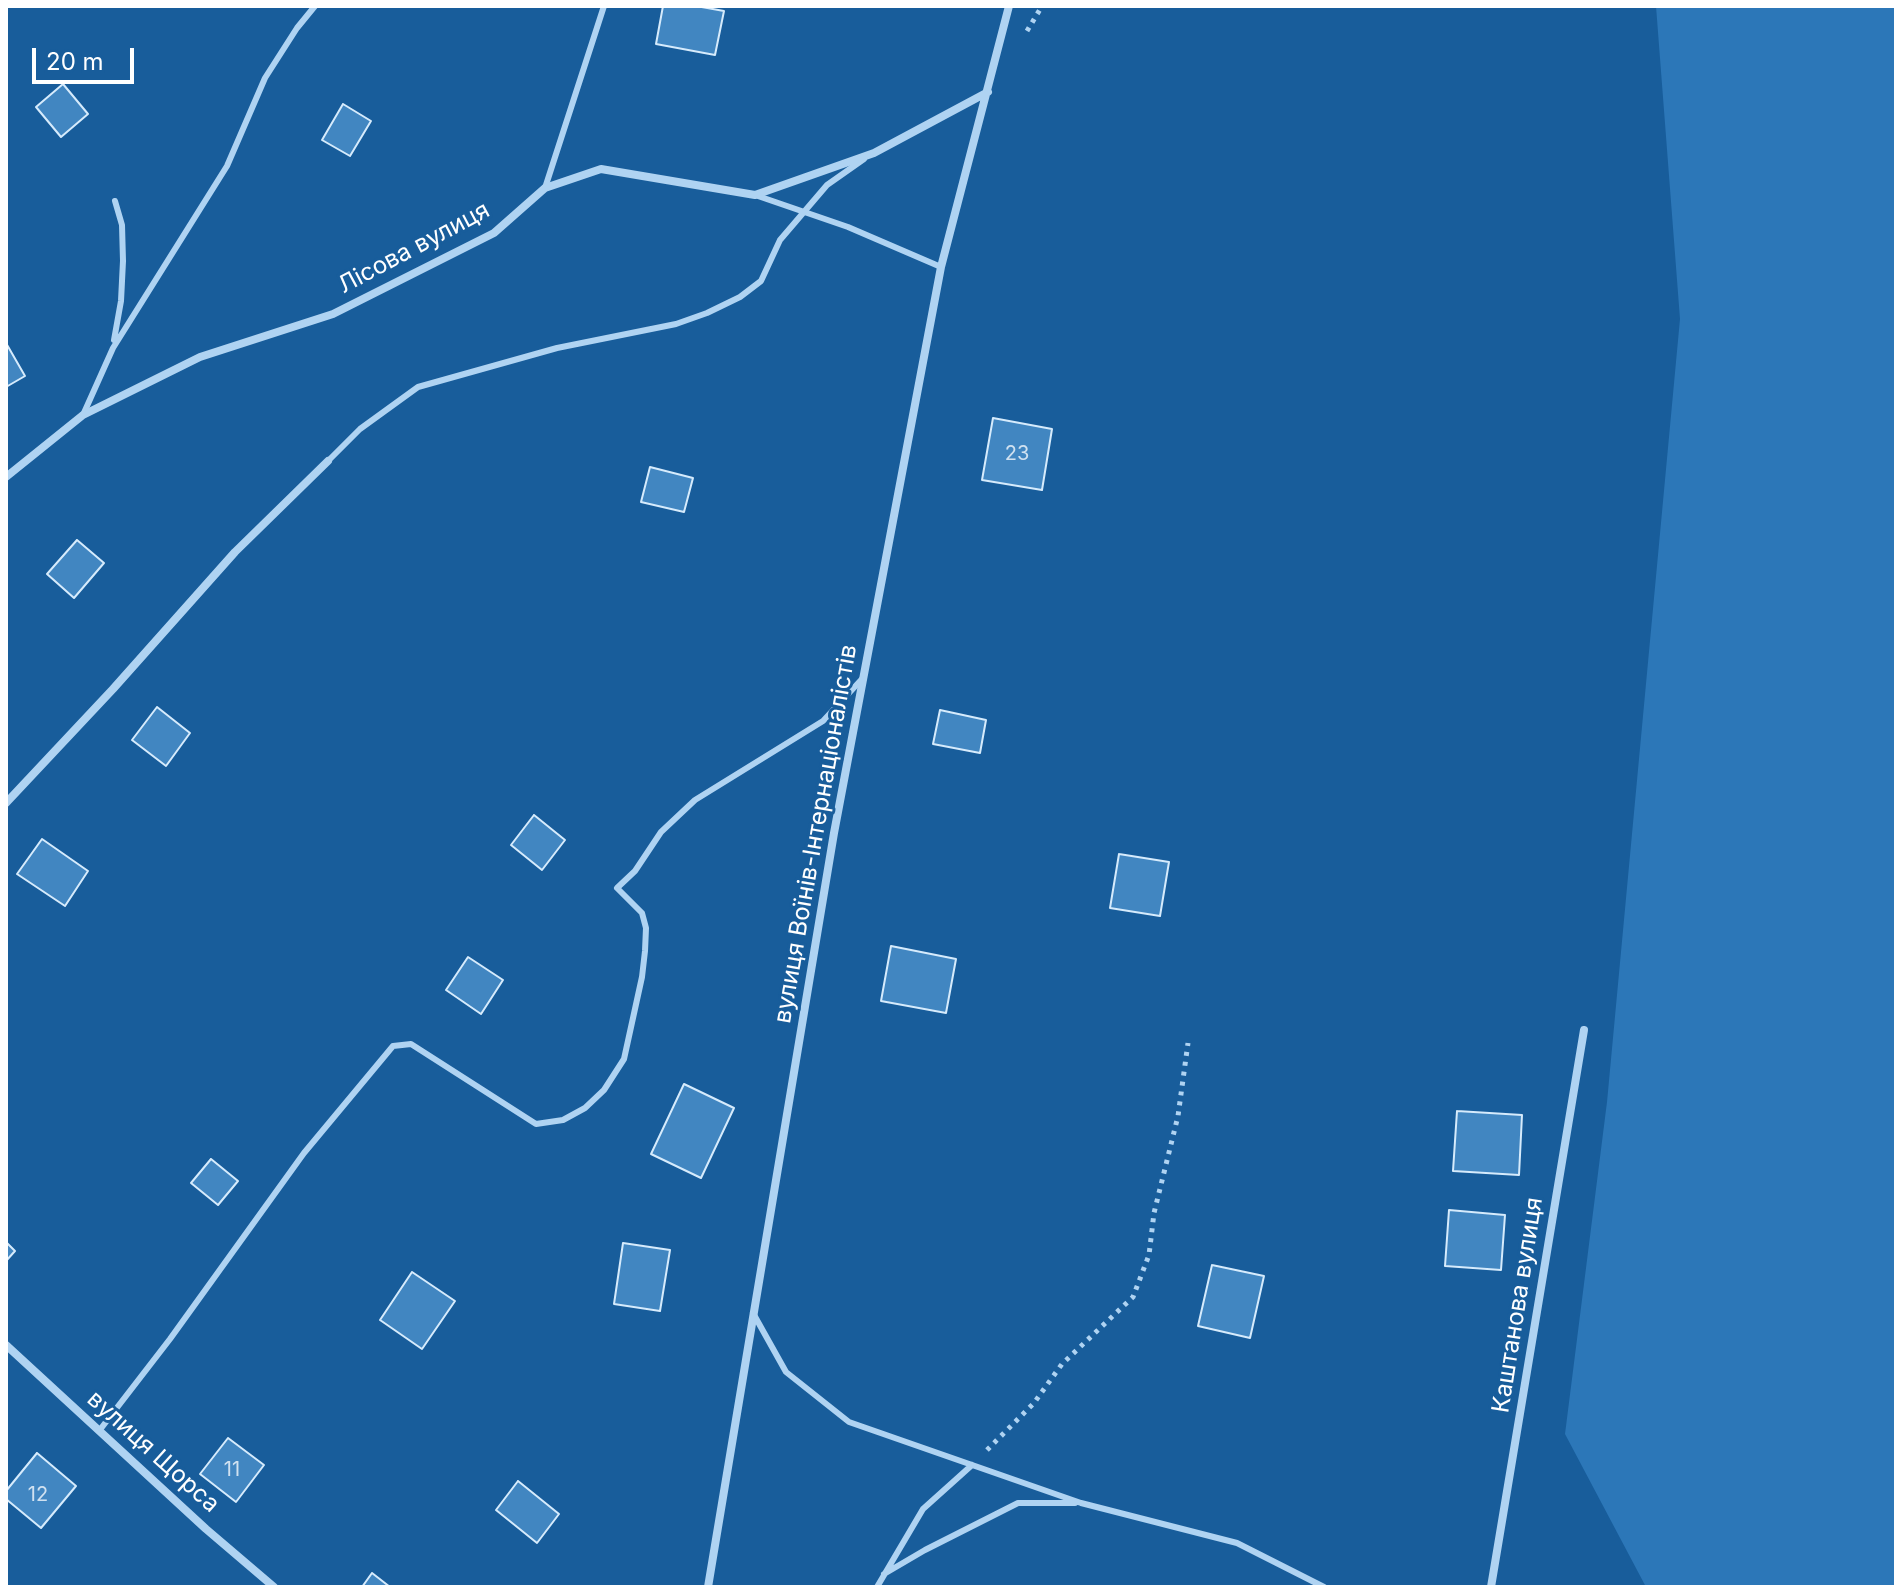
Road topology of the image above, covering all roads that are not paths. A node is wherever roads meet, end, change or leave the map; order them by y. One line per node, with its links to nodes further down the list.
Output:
1 (315, 6): 11 (lane)
2 (604, 6): 6 (lane)
3 (1009, 6): 4 (street, вулиця Воїнів-Інтернаціоналістів)
4 (988, 92): 5 (street, Лісова вулиця); 10 (street, вулиця Воїнів-Інтернаціоналістів)
5 (874, 153): 7 (street, Лісова вулиця); 9 (lane)
6 (545, 188): 7 (street, Лісова вулиця); 12 (street, Лісова вулиця)
7 (755, 195): 9 (lane)
8 (115, 201): 11 (lane)
9 (803, 212): 10 (lane); 13 (lane)
10 (941, 267): 15 (street, вулиця Воїнів-Інтернаціоналістів)
11 (113, 348): 12 (lane)
12 (83, 415): 14 (street, Лісова вулиця)
13 (328, 461): 16 (street)
14 (6, 477)
15 (863, 679): 18 (street, вулиця Воїнів-Інтернаціоналістів); 20 (lane)
16 (6, 803)
17 (1584, 1030): 28 (street, Каштанова вулиця)
18 (753, 1313): 21 (lane); 25 (street, вулиця Воїнів-Інтернаціоналістів)
19 (6, 1345): 20 (street, вулиця Щорса)
20 (99, 1431): 24 (street, вулиця Щорса)
21 (972, 1465): 22 (lane); 23 (lane)
22 (1081, 1503): 23 (lane); 27 (lane)
23 (884, 1574): 26 (lane)
24 (274, 1587)
25 (708, 1587)
26 (877, 1587)
27 (1324, 1587)
28 (1491, 1587)

